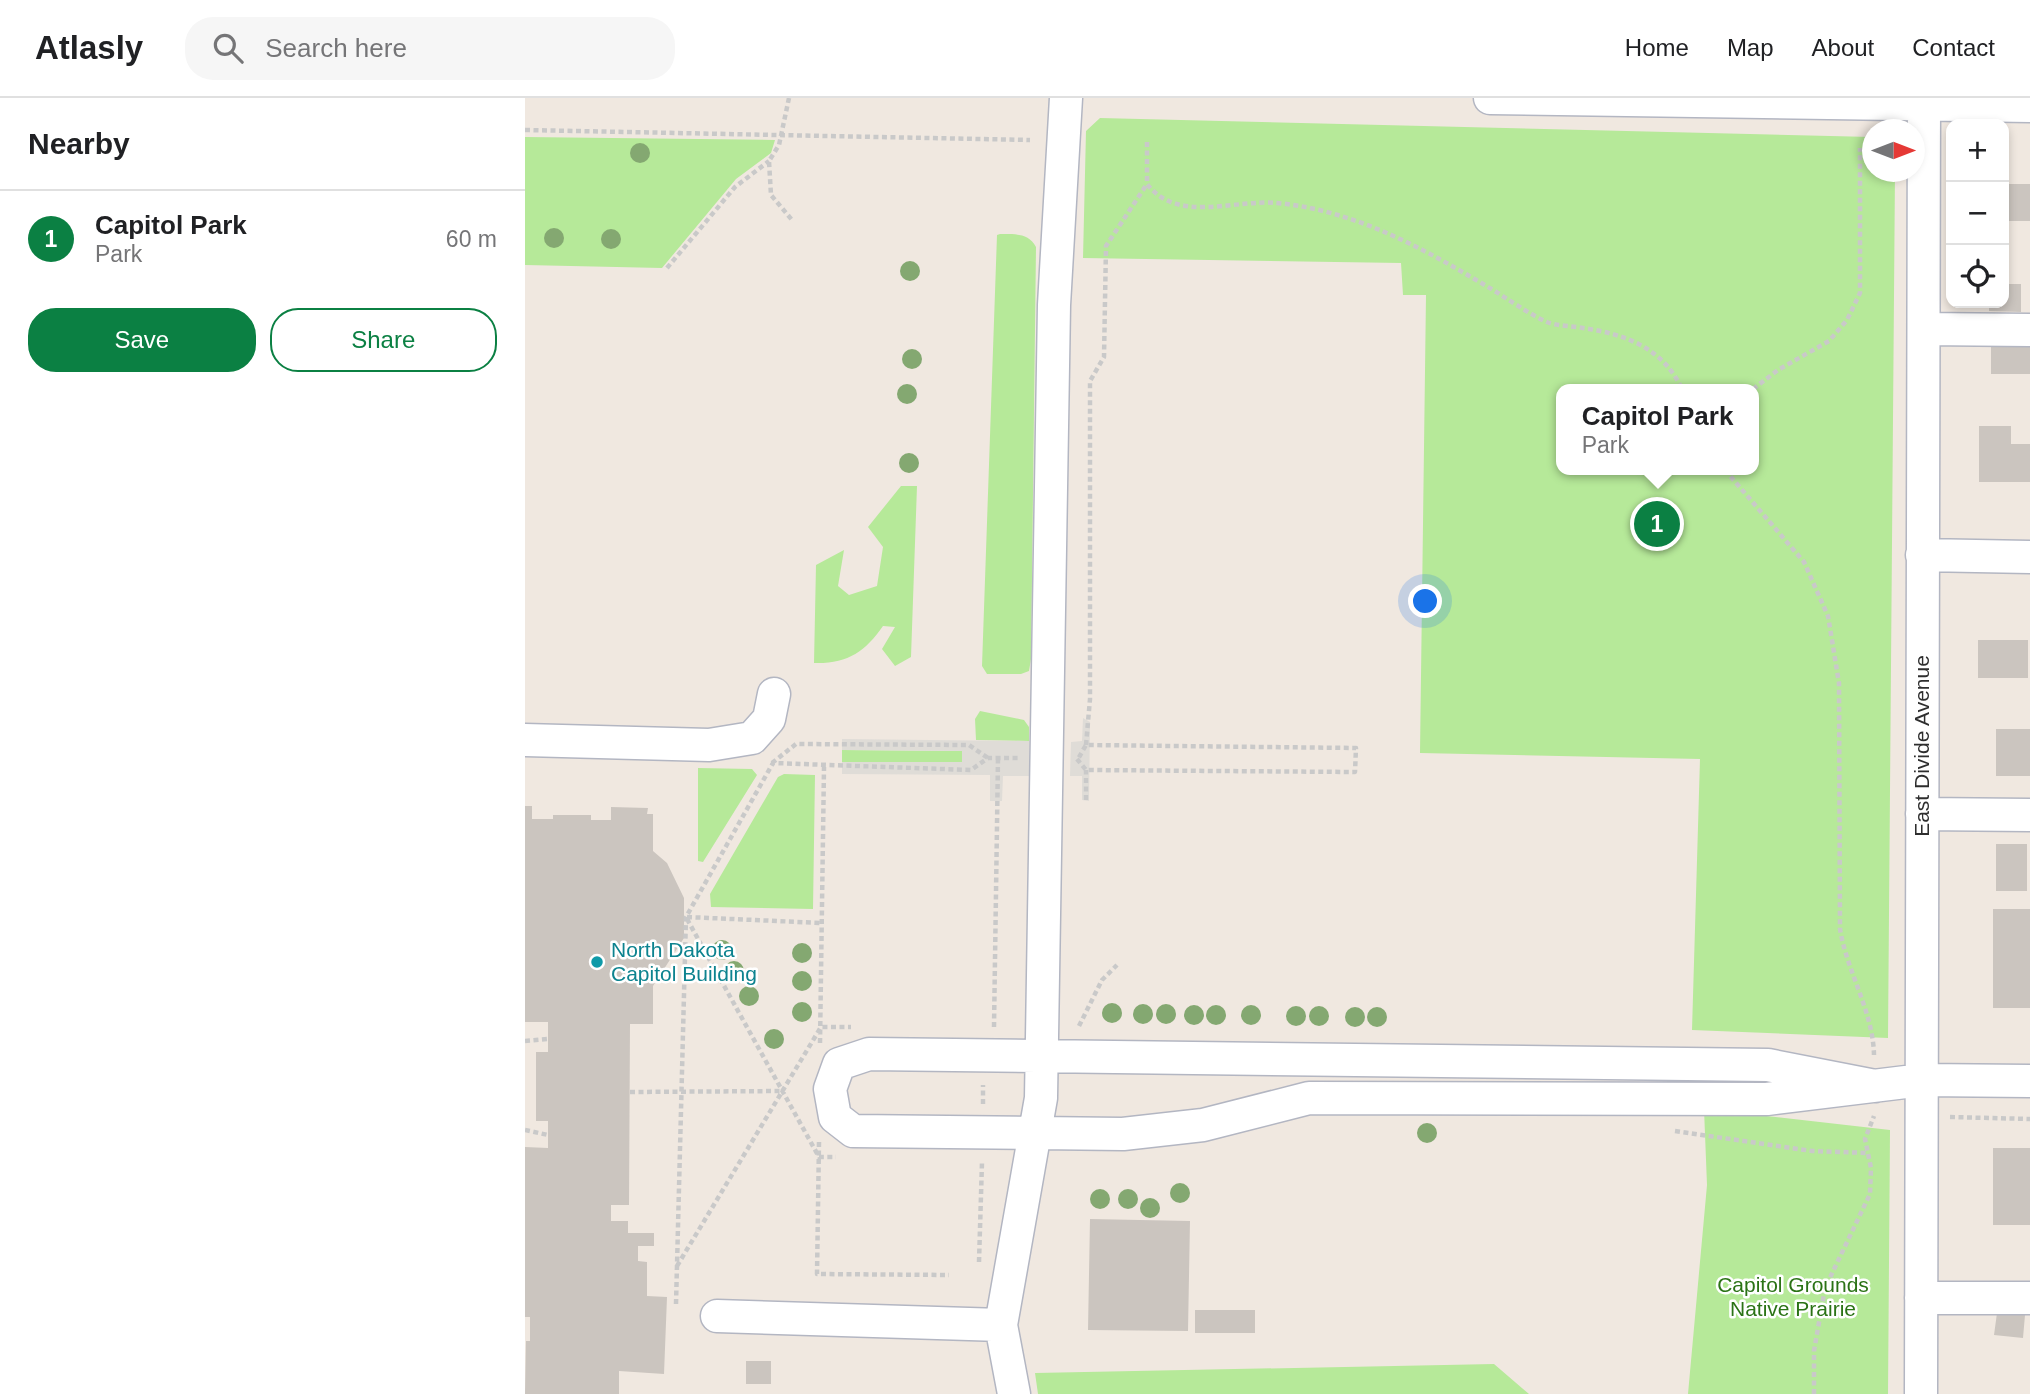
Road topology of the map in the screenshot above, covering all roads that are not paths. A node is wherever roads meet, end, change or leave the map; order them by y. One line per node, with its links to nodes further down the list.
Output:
1 (1066, 98): 13 (street)
2 (1490, 98): 3 (street)
3 (1924, 101): 4 (street); 5 (street, East Divide Avenue)
4 (2030, 106)
5 (1924, 329): 6 (street); 7 (street, East Divide Avenue)
6 (2030, 330)
7 (1922, 555): 8 (street); 11 (street, East Divide Avenue)
8 (2030, 557)
9 (774, 694): 10 (street)
10 (525, 740)
11 (1922, 814): 12 (street); 14 (street, East Divide Avenue)
12 (2030, 815)
13 (1042, 1042): 16 (street); 17 (street); 17 (street)
14 (1922, 1080): 15 (street); 16 (street); 18 (street, East Divide Avenue)
15 (2030, 1081)
16 (1875, 1098): 17 (street)
17 (1032, 1146): 21 (street)
18 (1921, 1298): 19 (street); 23 (street, East Divide Avenue)
19 (2030, 1298)
20 (717, 1316): 21 (street)
21 (1001, 1325): 22 (street)
22 (1014, 1394)
23 (1921, 1394)

